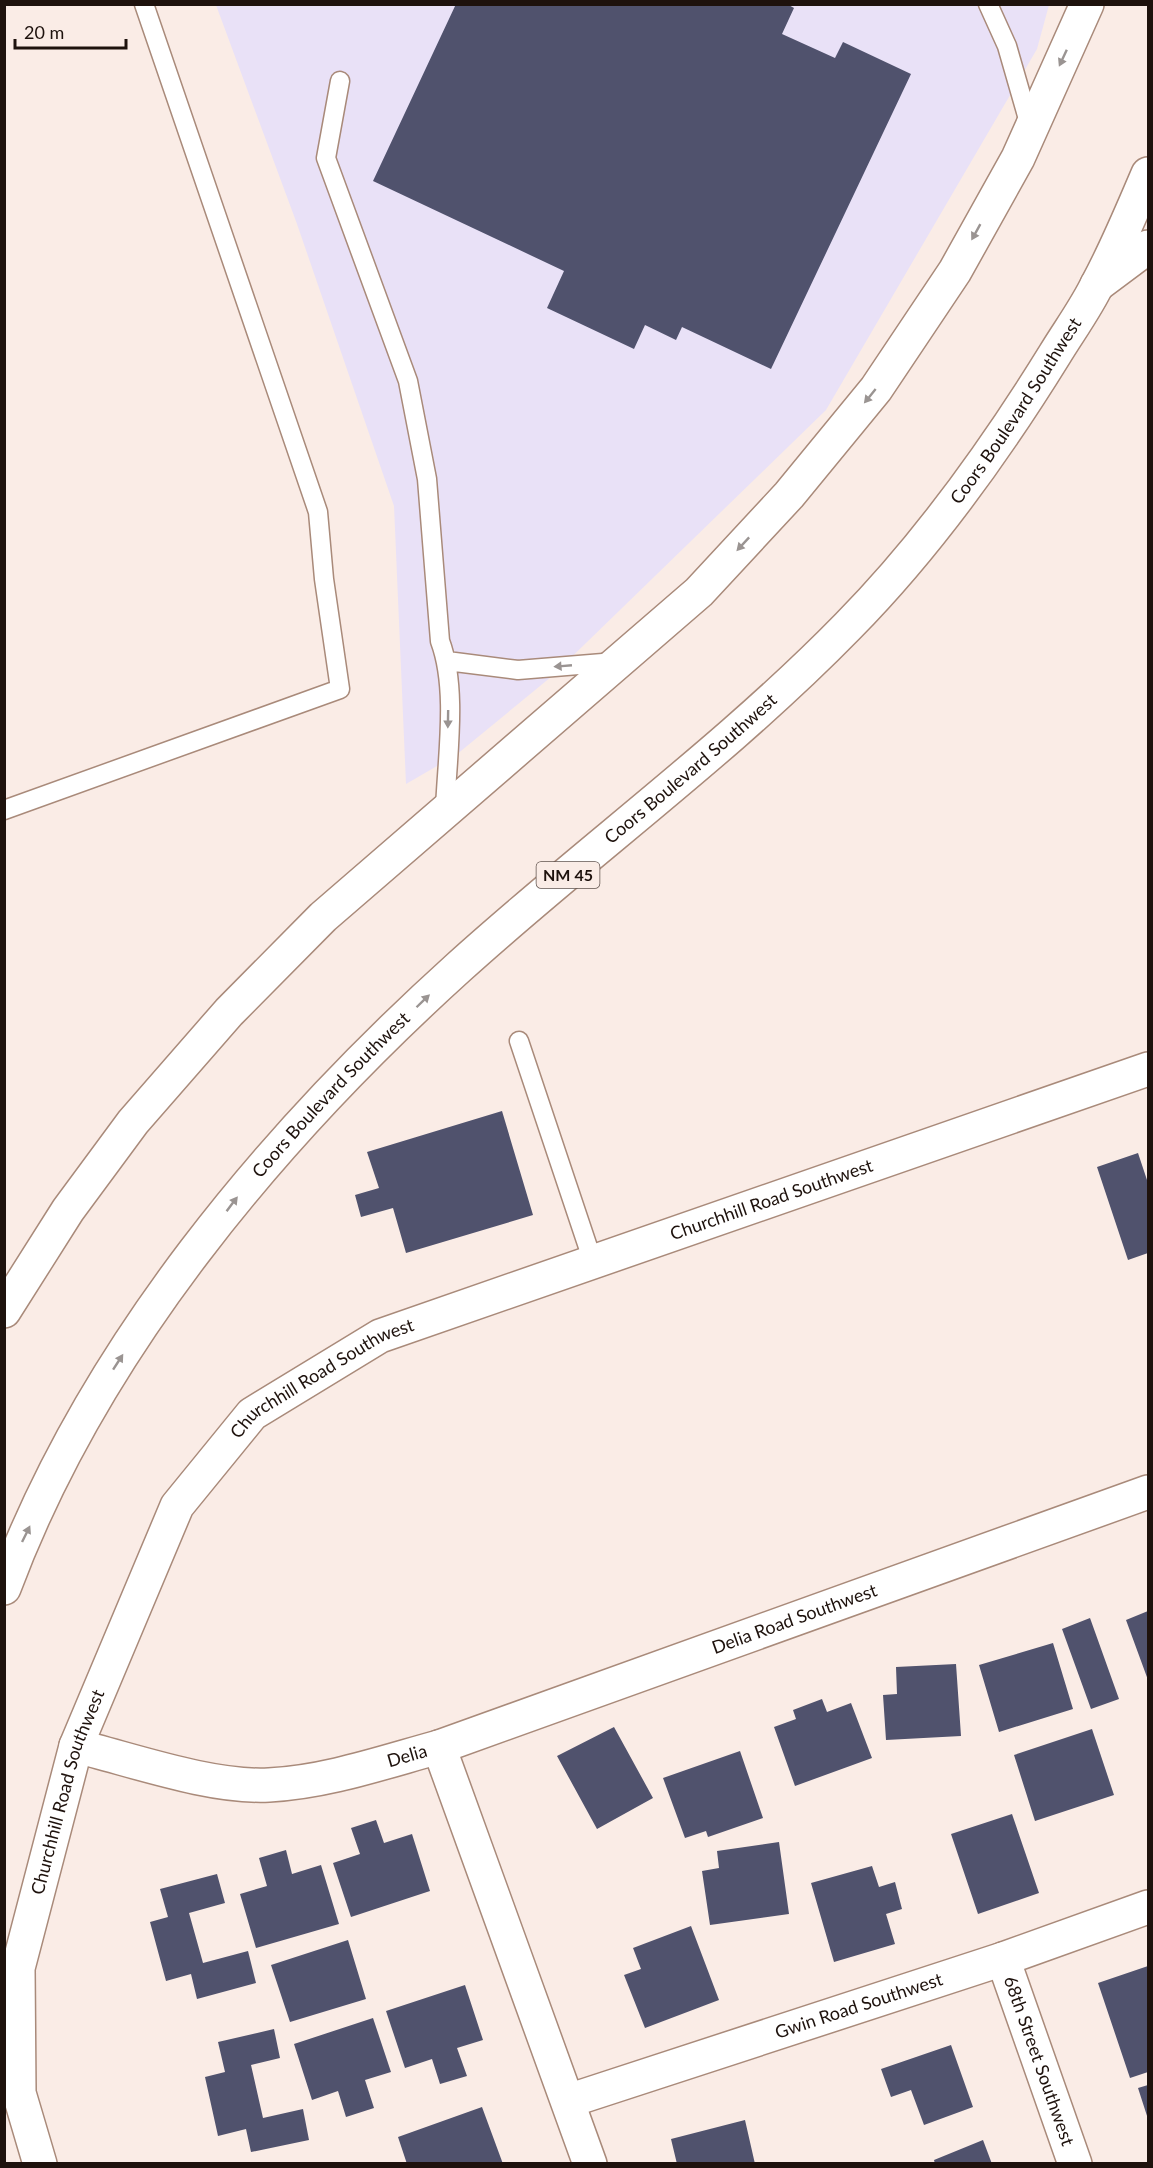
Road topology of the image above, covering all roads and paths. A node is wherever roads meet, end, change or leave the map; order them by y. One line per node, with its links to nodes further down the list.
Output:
1 (144, 4): 12 (lane)
2 (988, 4): 5 (lane)
3 (1087, 4): 5 (street, one-way to 5)
4 (340, 81): 9 (lane)
5 (1030, 126): 10 (street, one-way to 10)
6 (1149, 174): 8 (street, Coors Boulevard Southwest / NM 45)
7 (1149, 247): 8 (street)
8 (1097, 285): 18 (street, Coors Boulevard Southwest / NM 45, one-way to 8)
9 (447, 661): 10 (lane, one-way to 9); 11 (lane, one-way to 11)
10 (621, 661): 11 (street)
11 (445, 809): 16 (street)
12 (4, 810)
13 (519, 1041): 15 (lane)
14 (1149, 1068): 15 (street, Churchhill Road Southwest)
15 (593, 1262): 19 (street, Churchhill Road Southwest)
16 (4, 1311)
17 (1149, 1492): 20 (street, Delia Road Southwest)
18 (4, 1588)
19 (76, 1746): 20 (street, Delia); 24 (street, Churchhill Road Southwest)
20 (440, 1747): 23 (street, Delia)
21 (1149, 1907): 22 (street, Gwin Road Southwest)
22 (1003, 1959): 23 (street, Gwin Road Southwest); 26 (street, 68th Street Southwest)
23 (568, 2101): 25 (street, Delia)
24 (40, 2163)
25 (590, 2163)
26 (1075, 2163)

